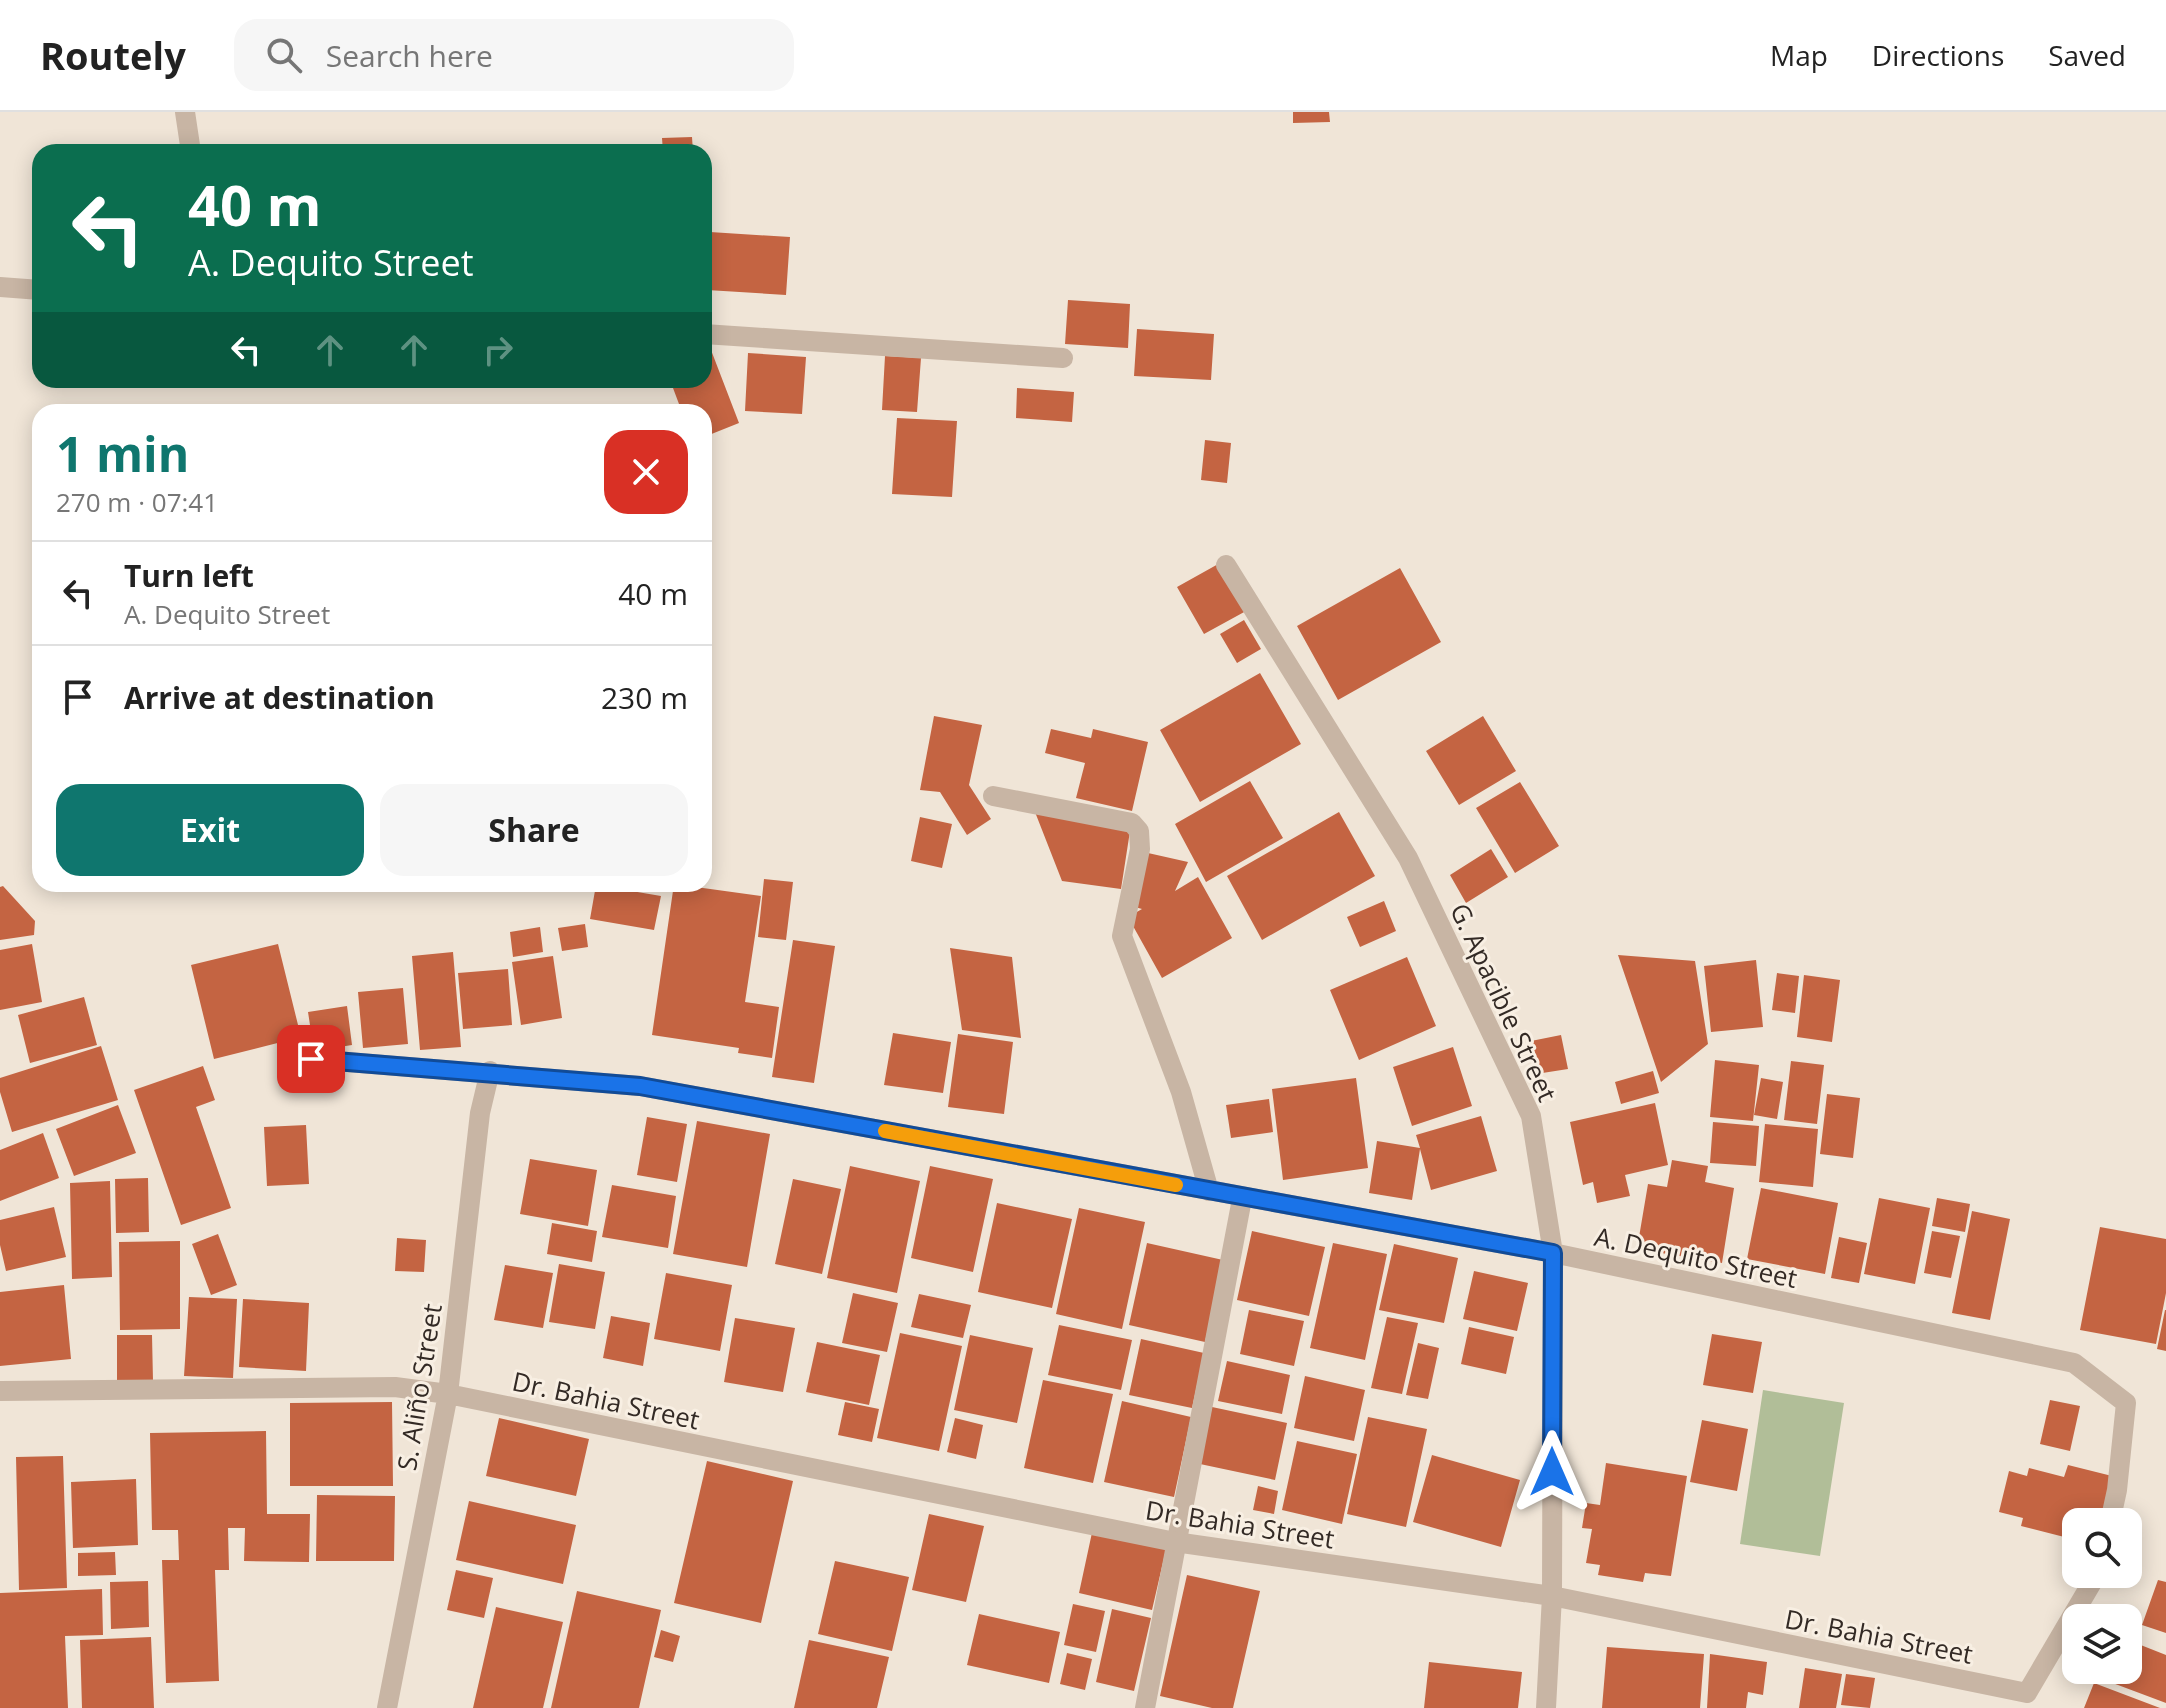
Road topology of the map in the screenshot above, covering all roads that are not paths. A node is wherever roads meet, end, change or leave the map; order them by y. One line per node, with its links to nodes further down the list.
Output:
1 (185, 112): 2 (street)
2 (190, 144)
3 (0, 287): 4 (street)
4 (32, 289)
5 (712, 335): 6 (street)
6 (1063, 358)
7 (1226, 565): 13 (street, G. Apacible Street)
8 (993, 796): 11 (street)
9 (311, 1059): 10 (street, A. Dequito Street)
10 (490, 1071): 11 (street, A. Dequito Street); 15 (street, S. Aliño Street)
11 (1209, 1191): 12 (street, A. Dequito Street)
12 (1242, 1199): 13 (street, A. Dequito Street); 17 (street)
13 (1553, 1253): 16 (street, A. Dequito Street); 19 (street, G. Apacible Street)
14 (1, 1391): 15 (street, Dr. Bahia Street)
15 (448, 1394): 17 (street, Dr. Bahia Street); 21 (street, S. Aliño Street)
16 (2113, 1508)
17 (1175, 1542): 19 (street, Dr. Bahia Street); 22 (street)
18 (2090, 1588): 20 (street)
19 (1552, 1596): 20 (street, Dr. Bahia Street); 23 (street, G. Apacible Street)
20 (2031, 1700)
21 (387, 1708)
22 (1145, 1708)
23 (1546, 1708)

